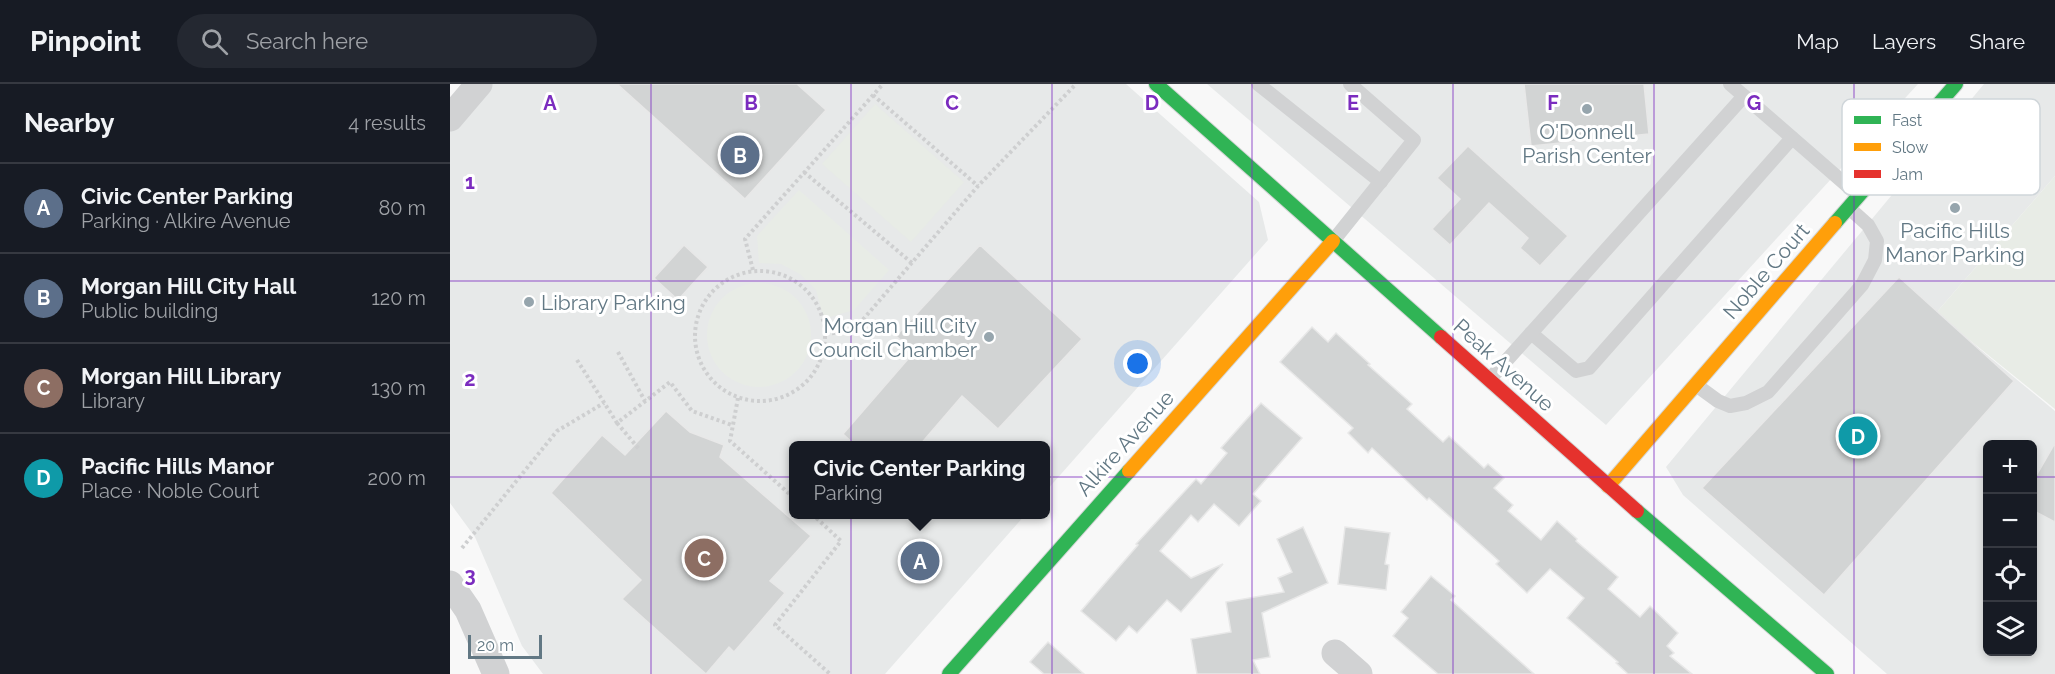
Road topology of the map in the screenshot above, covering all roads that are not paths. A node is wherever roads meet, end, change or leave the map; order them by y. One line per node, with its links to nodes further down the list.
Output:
1 (479, 84): 9 (street)
2 (1156, 84): 15 (street, Peak Avenue)
3 (1258, 84): 12 (lane)
4 (1350, 84): 12 (lane)
5 (1730, 84): 7 (lane)
6 (1956, 84): 8 (street, Noble Court)
7 (1744, 96): 10 (lane); 16 (lane)
8 (1943, 99)
9 (450, 118)
10 (1792, 138): 11 (lane); 16 (lane)
11 (1842, 181)
12 (1381, 182): 15 (lane)
13 (1860, 196): 14 (street, Noble Court)
14 (1849, 208): 18 (street, Noble Court); 18 (lane)
15 (1333, 241): 17 (street, Peak Avenue); 23 (street, Alkire Avenue)
16 (1531, 333): 17 (lane)
17 (1489, 380): 19 (street, Peak Avenue)
18 (1696, 385): 19 (street, Noble Court)
19 (1608, 486): 25 (street, Peak Avenue)
20 (450, 584): 22 (street)
21 (1335, 653): 24 (street)
22 (496, 674)
23 (949, 674)
24 (1359, 674)
25 (1827, 674)

